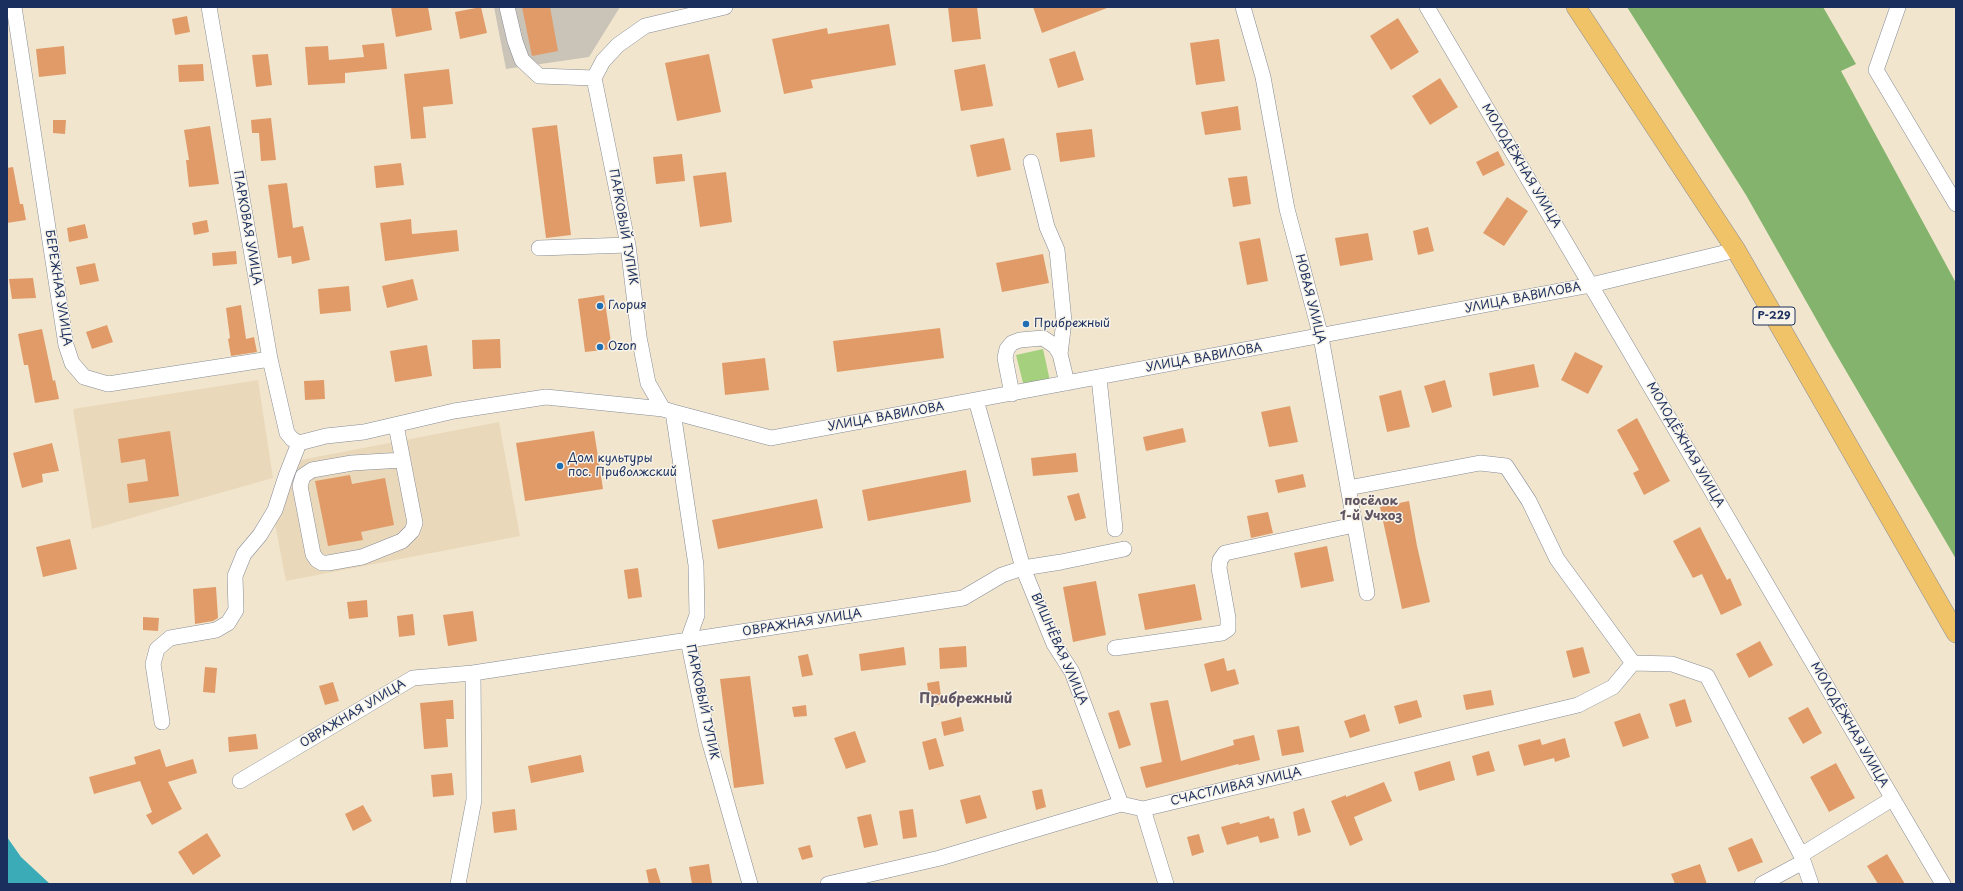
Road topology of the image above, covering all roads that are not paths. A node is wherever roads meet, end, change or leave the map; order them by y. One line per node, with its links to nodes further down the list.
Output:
1 (14, 7): 18 (street, БЕРЕЖНАЯ УЛИЦА)
2 (209, 7): 18 (street, ПАРКОВАЯ УЛИЦА)
3 (507, 7): 9 (street)
4 (725, 7): 9 (street)
5 (1243, 7): 16 (street, НОВАЯ УЛИЦА)
6 (1427, 7): 15 (street, МОЛОДЁЖНАЯ УЛИЦА)
7 (1576, 7): 14 (main road, Р-229)
8 (1898, 7): 11 (street)
9 (594, 78): 12 (street, ПАРКОВЫЙ ТУПИК)
10 (1031, 162): 17 (street)
11 (1956, 204)
12 (628, 245): 13 (street); 23 (street, ПАРКОВЫЙ ТУПИК)
13 (539, 248)
14 (1736, 250): 15 (street, УЛИЦА ВАВИЛОВА); 33 (main road, Р-229)
15 (1591, 285): 16 (street, УЛИЦА ВАВИЛОВА); 40 (street, МОЛОДЁЖНАЯ УЛИЦА)
16 (1321, 337): 19 (street, УЛИЦА ВАВИЛОВА); 27 (street, НОВАЯ УЛИЦА)
17 (1060, 354): 20 (street); 21 (street)
18 (270, 359): 25 (street, ПАРКОВАЯ УЛИЦА)
19 (1099, 378): 20 (street, УЛИЦА ВАВИЛОВА); 29 (street)
20 (1066, 383): 21 (street, УЛИЦА ВАВИЛОВА)
21 (1012, 394): 22 (street, УЛИЦА ВАВИЛОВА)
22 (976, 400): 23 (street, УЛИЦА ВАВИЛОВА); 31 (street, ВИШНЁВАЯ УЛИЦА)
23 (668, 410): 24 (street, УЛИЦА ВАВИЛОВА); 34 (street, ПАРКОВЫЙ ТУПИК)
24 (396, 425): 25 (street, УЛИЦА ВАВИЛОВА); 26 (street)
25 (299, 443): 38 (street)
26 (403, 460): 26 (street)
27 (1348, 488): 28 (street, НОВАЯ УЛИЦА); 36 (street)
28 (1354, 525): 32 (street, НОВАЯ УЛИЦА); 35 (street)
29 (1115, 529)
30 (1124, 549): 31 (street, ОВРАЖНАЯ УЛИЦА)
31 (1023, 568): 34 (street, ОВРАЖНАЯ УЛИЦА); 41 (street, ВИШНЁВАЯ УЛИЦА)
32 (1367, 593)
33 (1956, 633)
34 (688, 640): 37 (street, ОВРАЖНАЯ УЛИЦА); 45 (street, ПАРКОВЫЙ ТУПИК)
35 (1115, 648)
36 (1633, 664): 42 (street, СЧАСТЛИВАЯ УЛИЦА); 43 (street)
37 (473, 673): 39 (street, ОВРАЖНАЯ УЛИЦА); 44 (street)
38 (162, 722)
39 (240, 781)
40 (1892, 799): 43 (street); 50 (street, МОЛОДЁЖНАЯ УЛИЦА)
41 (1121, 804): 42 (street, СЧАСТЛИВАЯ УЛИЦА); 46 (street, СЧАСТЛИВАЯ УЛИЦА)
42 (1143, 809): 47 (street)
43 (1802, 858): 48 (street); 49 (street)
44 (458, 884)
45 (750, 884)
46 (828, 884)
47 (1166, 884)
48 (1762, 884)
49 (1811, 884)
50 (1943, 884)

